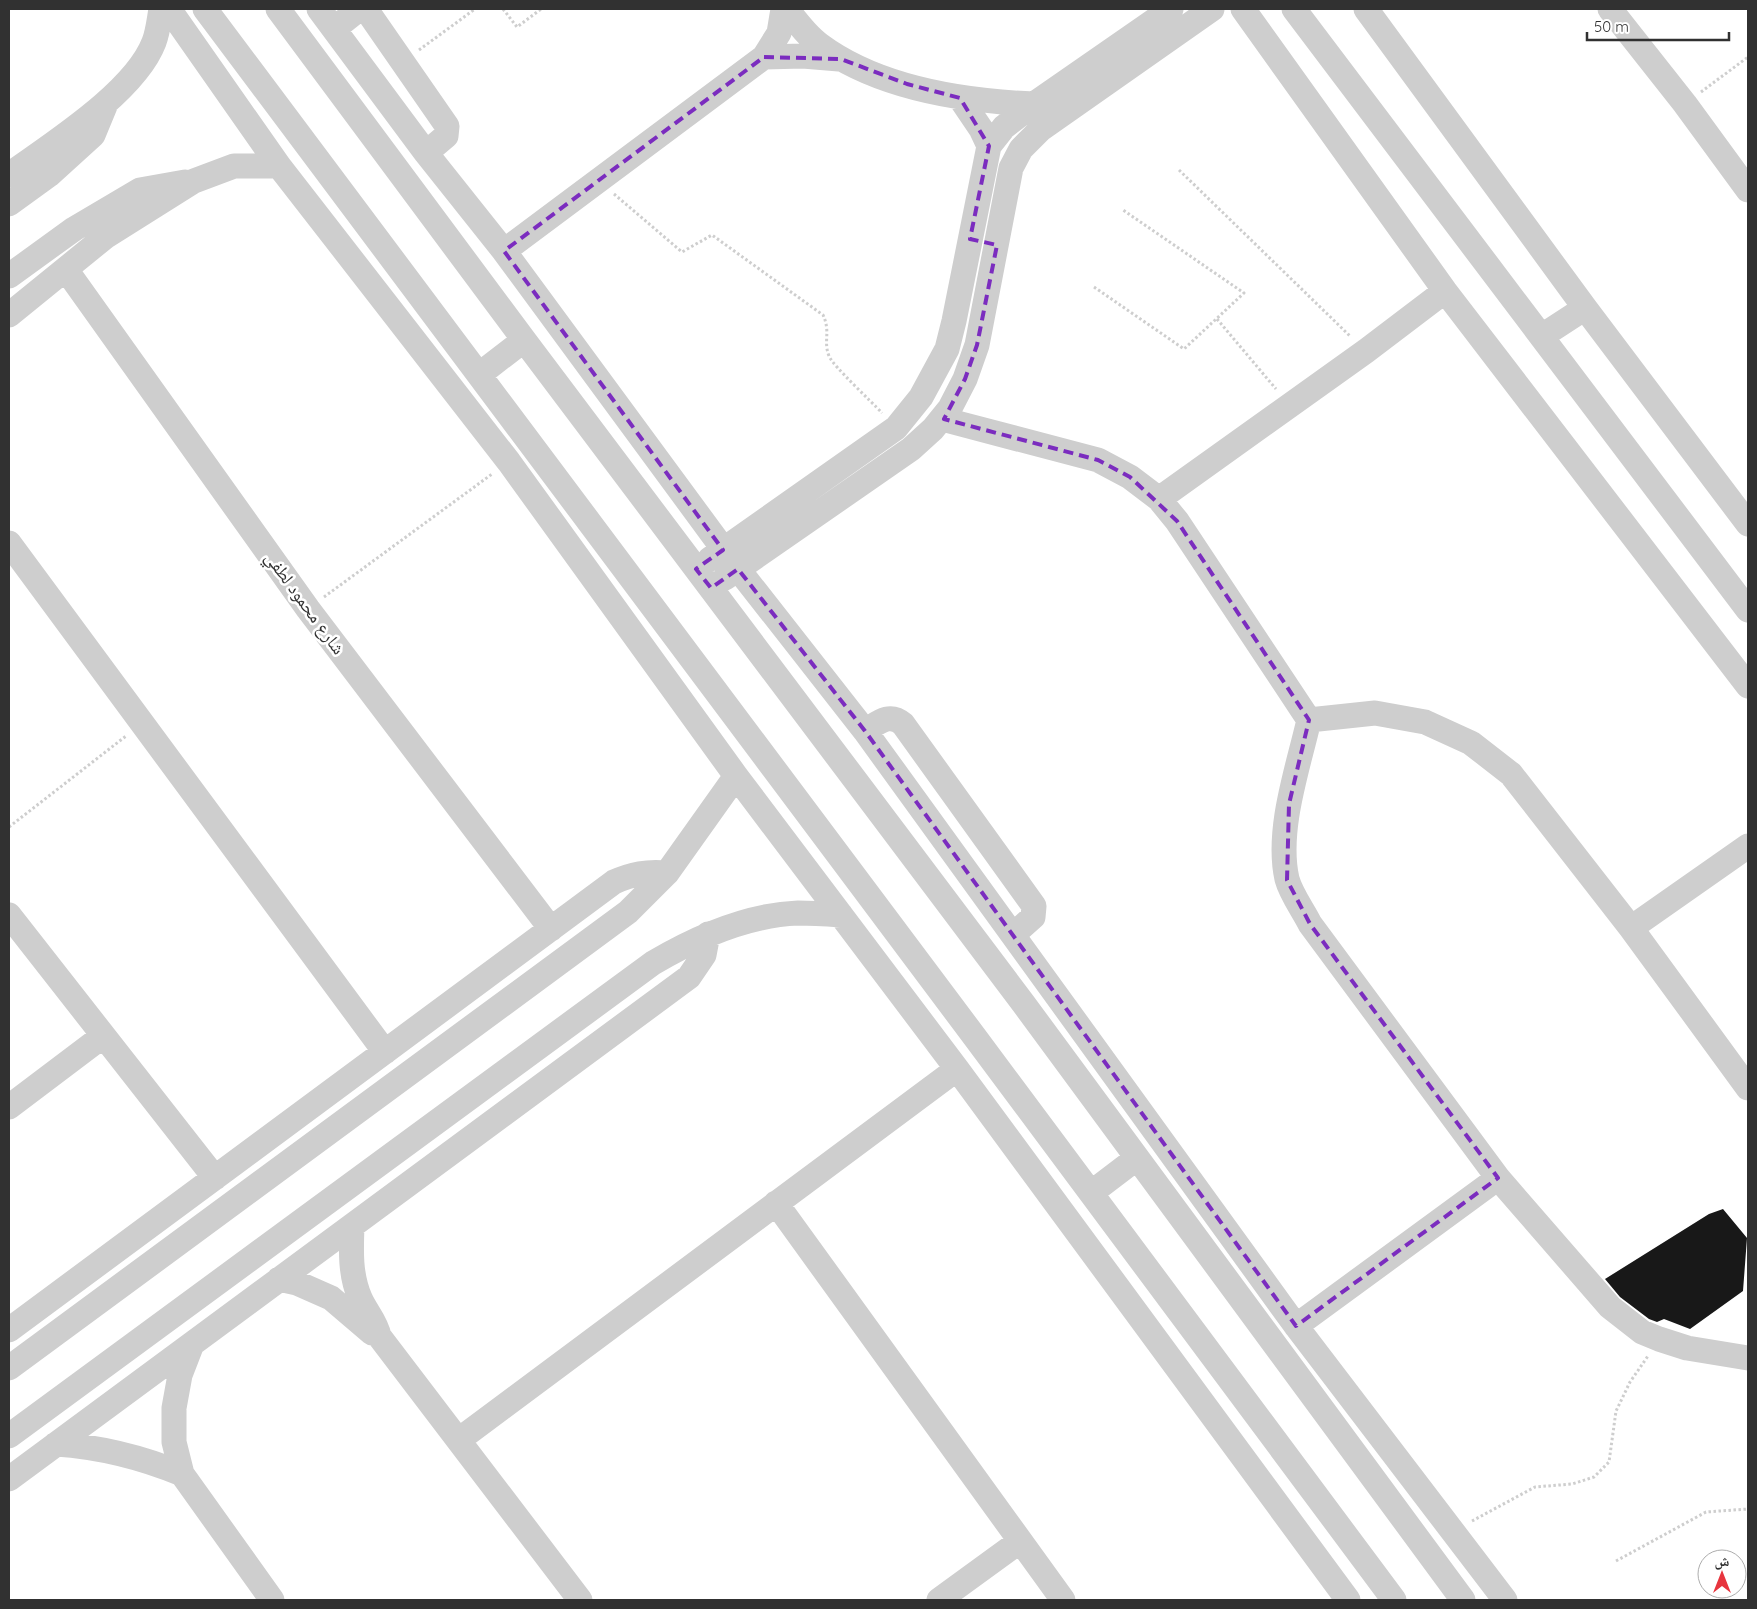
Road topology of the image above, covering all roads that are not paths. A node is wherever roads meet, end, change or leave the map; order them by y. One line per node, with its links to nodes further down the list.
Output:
1 (161, 9): 17 (street)
2 (169, 9): 21 (street)
3 (205, 9): 38 (street)
4 (278, 9): 37 (street)
5 (319, 9): 13 (street)
6 (785, 9): 14 (street); 15 (street)
7 (1170, 9): 18 (street)
8 (1212, 9): 27 (street)
9 (1243, 9): 31 (street)
10 (1294, 9): 36 (street)
11 (1366, 9): 34 (street)
12 (1610, 9): 24 (street)
13 (334, 29): 20 (street); 20 (street)
14 (764, 57): 15 (street); 28 (street)
15 (841, 59): 16 (street)
16 (960, 98): 18 (street); 19 (street)
17 (106, 104): 22 (street); 25 (street)
18 (1034, 104): 19 (street)
19 (989, 146): 26 (street)
20 (426, 153): 28 (street)
21 (279, 166): 23 (street); 49 (street)
22 (9, 175)
23 (194, 181): 29 (street); 30 (street)
24 (1748, 190)
25 (9, 204)
26 (970, 239): 27 (street); 32 (street)
27 (996, 245): 33 (street)
28 (504, 251): 43 (street)
29 (67, 270): 35 (street); 55 (street, شارع محمود لطفي)
30 (9, 276)
31 (1445, 291): 40 (street); 46 (street)
32 (958, 301): 33 (street); 43 (street)
33 (985, 306): 39 (street)
34 (1585, 308): 36 (street); 41 (street)
35 (9, 314)
36 (1542, 336): 45 (street)
37 (524, 340): 38 (street); 44 (street)
38 (480, 374): 66 (street)
39 (942, 419): 40 (street); 43 (street)
40 (1159, 499): 47 (street)
41 (1748, 524)
42 (9, 543): 59 (street)
43 (731, 559): 44 (street); 48 (street)
44 (703, 579): 63 (street)
45 (1748, 610)
46 (1748, 686)
47 (1309, 720): 54 (street); 65 (street)
48 (865, 731): 57 (street); 57 (street)
49 (736, 776): 51 (street); 53 (street)
50 (1748, 846): 54 (street)
51 (667, 872): 55 (street); 75 (street)
52 (9, 915): 58 (street)
53 (841, 915): 56 (street); 60 (street)
54 (1631, 928): 61 (street)
55 (551, 929): 59 (street)
56 (708, 934): 68 (street); 76 (street)
57 (1014, 934): 70 (street)
58 (103, 1036): 62 (street); 64 (street)
59 (385, 1052): 64 (street)
60 (957, 1069): 67 (street); 86 (street)
61 (1748, 1088)
62 (9, 1107)
63 (1137, 1158): 66 (street); 88 (street)
64 (214, 1178): 71 (street)
65 (1498, 1178): 70 (street); 74 (street)
66 (1091, 1193): 87 (street)
67 (776, 1203): 77 (street); 81 (street)
68 (352, 1226): 69 (street); 72 (street)
69 (279, 1279): 72 (street); 73 (street)
70 (1296, 1326): 89 (street)
71 (9, 1330)
72 (379, 1336): 77 (street)
73 (192, 1344): 78 (street); 79 (street)
74 (1748, 1358)
75 (9, 1368)
76 (9, 1436)
77 (460, 1439): 83 (street)
78 (56, 1444): 79 (street); 80 (street)
79 (182, 1474): 82 (street)
80 (9, 1480)
81 (1020, 1541): 84 (street); 85 (street)
82 (272, 1600)
83 (580, 1600)
84 (939, 1600)
85 (1063, 1600)
86 (1348, 1600)
87 (1394, 1600)
88 (1463, 1600)
89 (1505, 1600)

